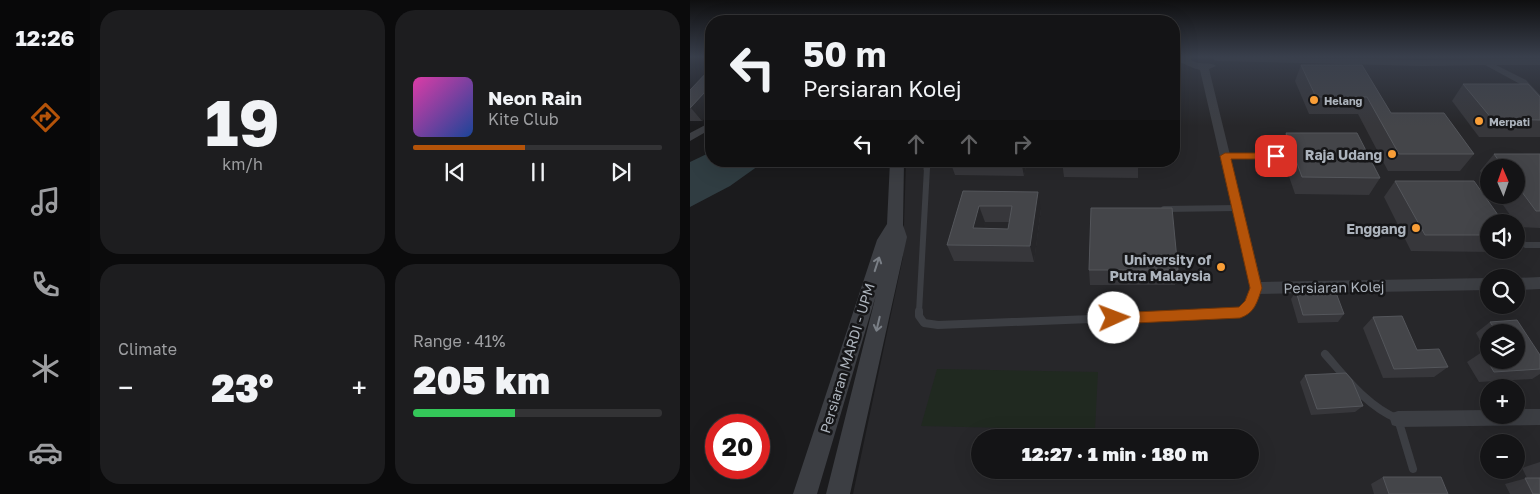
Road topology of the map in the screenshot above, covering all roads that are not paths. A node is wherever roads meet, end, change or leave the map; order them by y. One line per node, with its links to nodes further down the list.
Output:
1 (1207, 80): 6 (street)
2 (1528, 80): 3 (street)
3 (1540, 100)
4 (705, 129): 5 (street)
5 (690, 138)
6 (1225, 156): 7 (lane); 10 (street)
7 (1276, 156)
8 (897, 167): 12 (street, Persiaran MARDI - UPM)
9 (927, 167): 18 (lane)
10 (1237, 208): 11 (lane); 18 (street)
11 (1160, 209)
12 (895, 225): 23 (street, Persiaran MARDI - UPM, one-way to 12); 24 (street, Persiaran MARDI - UPM, one-way to 24)
13 (1525, 245): 14 (lane)
14 (1540, 245)
15 (1480, 284): 18 (street, Persiaran Kolej)
16 (1525, 284): 17 (street)
17 (1540, 284)
18 (1256, 288)
19 (1325, 354): 21 (lane)
20 (1540, 417): 21 (street)
21 (1398, 419): 22 (lane)
22 (1413, 469)
23 (805, 494)
24 (838, 494)

